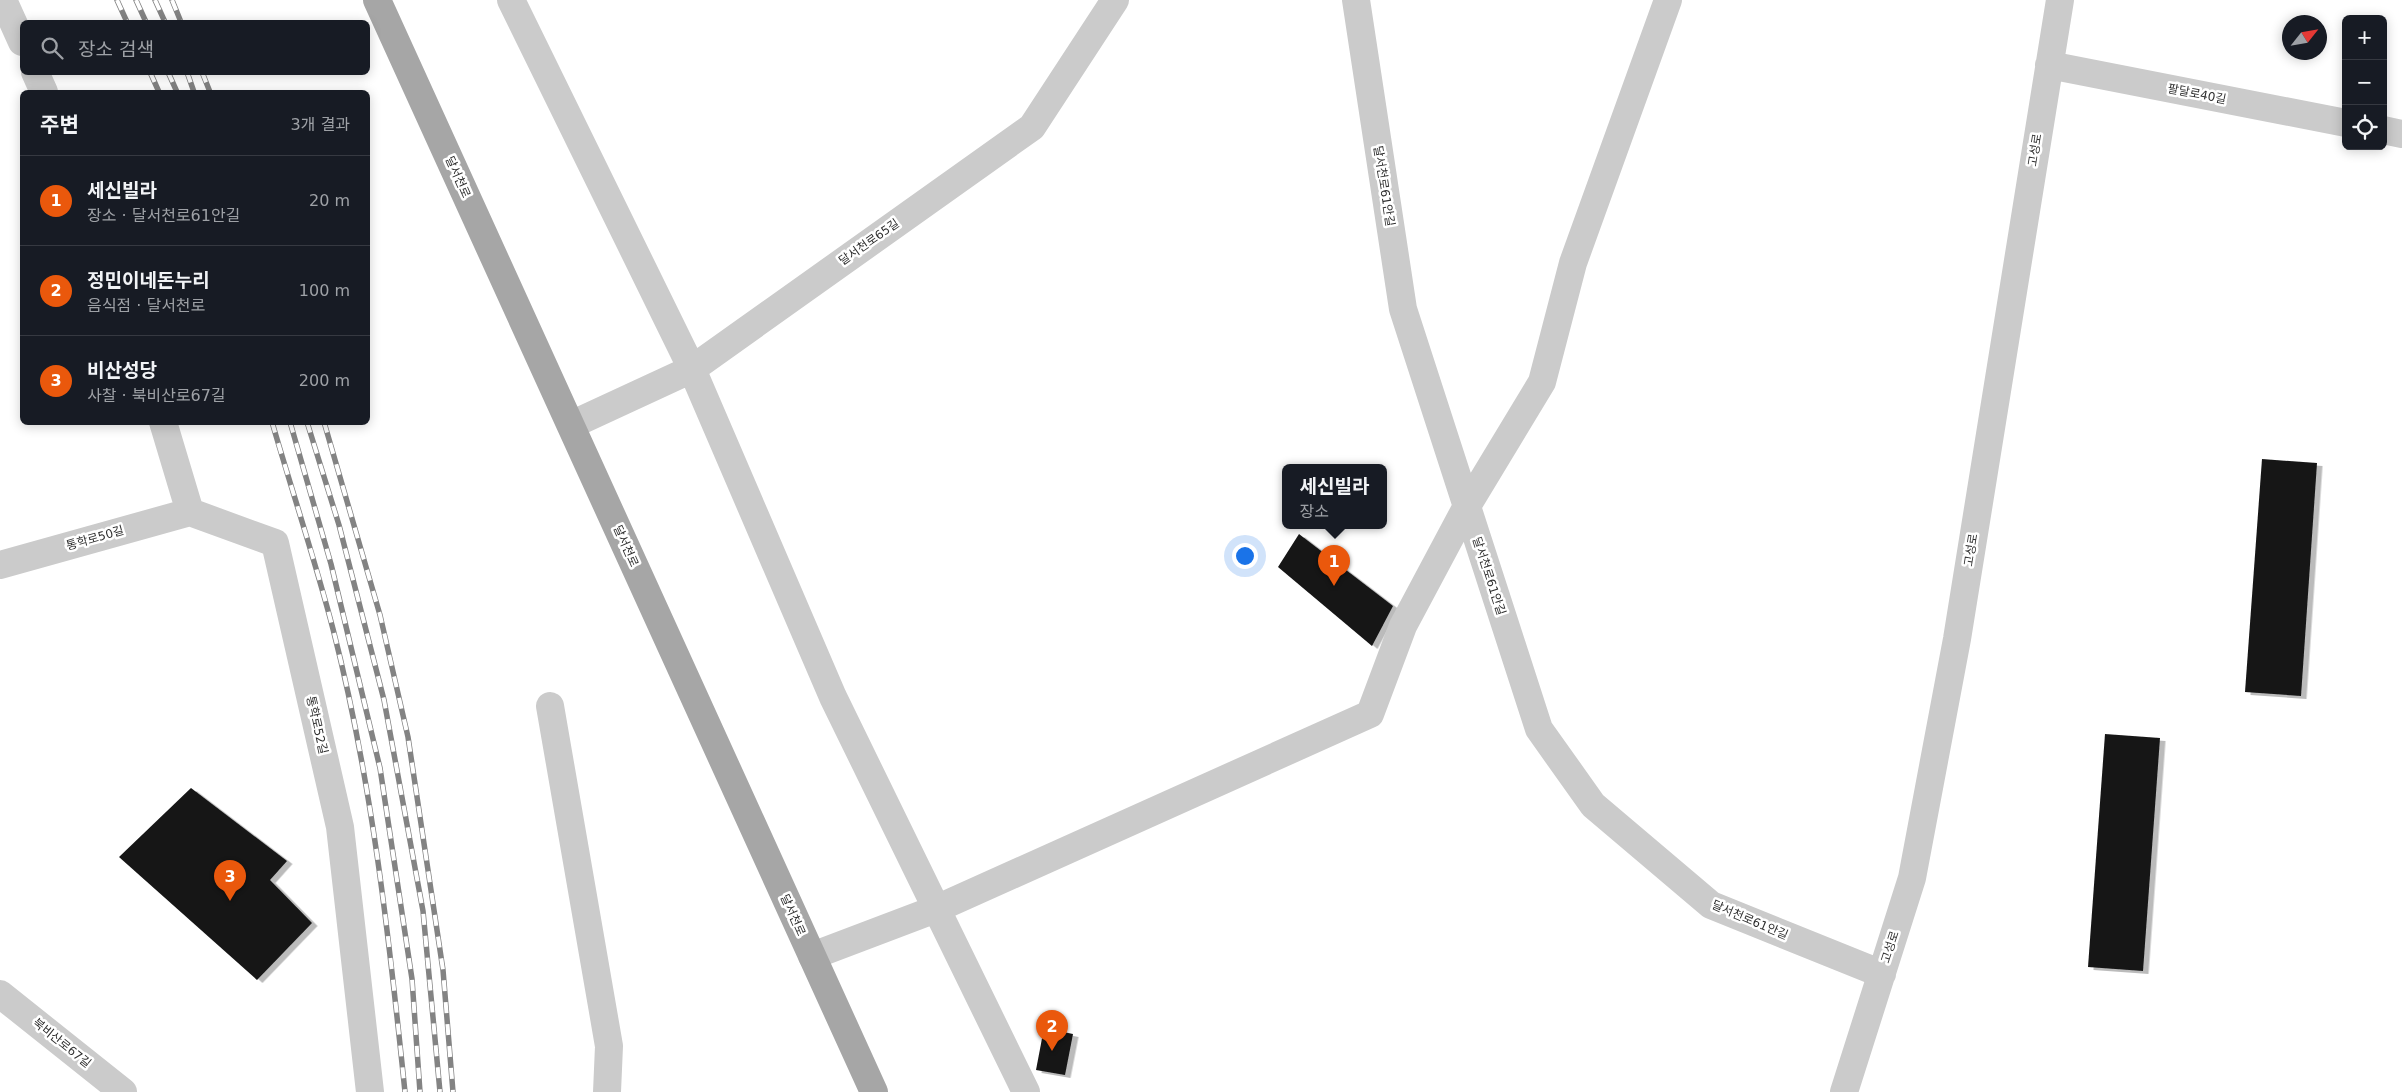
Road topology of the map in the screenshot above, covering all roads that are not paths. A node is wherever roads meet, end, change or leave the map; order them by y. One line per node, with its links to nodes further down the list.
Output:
1 (377, 0): 17 (main road, 달서천로)
2 (511, 0): 15 (street)
3 (1115, 0): 15 (street, 달서천로65길)
4 (1356, 0): 18 (street, 달서천로61안길)
5 (1668, 0): 18 (street)
6 (2060, 0): 9 (street, 고성로)
7 (4, 7): 8 (street)
8 (20, 38)
9 (2049, 65): 12 (street, 팔달로40길); 24 (street, 고성로)
10 (36, 75): 11 (street)
11 (43, 90)
12 (2342, 122)
13 (2387, 131): 14 (street)
14 (2402, 134)
15 (692, 369): 17 (street, 달서천로65길); 22 (street)
16 (164, 425): 19 (street)
17 (571, 425): 23 (main road, 달서천로)
18 (1466, 506): 22 (street); 24 (street, 달서천로61안길)
19 (190, 512): 20 (street, 통학로50길); 27 (street, 통학로52길)
20 (0, 565)
21 (550, 706): 28 (street)
22 (936, 909): 23 (street); 30 (street)
23 (812, 956): 29 (main road, 달서천로)
24 (1882, 974): 31 (street, 고성로)
25 (0, 994): 26 (street, 북비산로67길)
26 (123, 1092)
27 (370, 1092)
28 (607, 1092)
29 (874, 1092)
30 (1026, 1092)
31 (1844, 1092)

